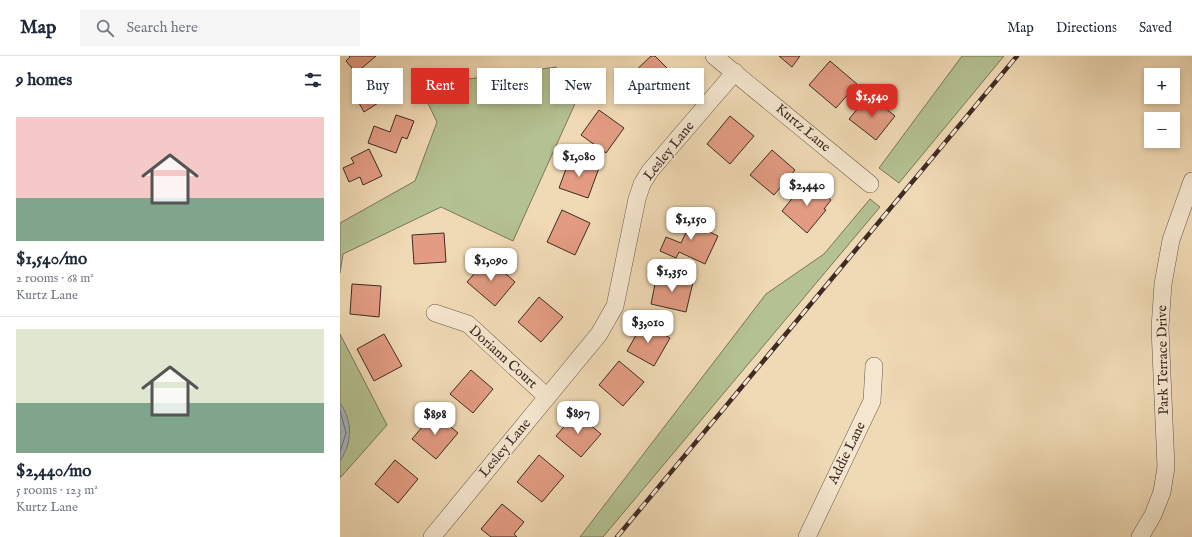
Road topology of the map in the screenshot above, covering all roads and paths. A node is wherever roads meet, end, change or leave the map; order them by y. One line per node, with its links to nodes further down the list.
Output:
1 (714, 56): 2 (street, Kurtz Lane)
2 (735, 72): 4 (street, Kurtz Lane); 7 (street, Lesley Lane)
3 (1192, 181): 10 (street, Park Terrace Drive)
4 (870, 184)
5 (435, 313): 7 (street, Doriann Court)
6 (874, 366): 9 (street, Addie Lane)
7 (547, 397): 8 (street, Lesley Lane)
8 (432, 537)
9 (807, 537)
10 (1140, 537)

